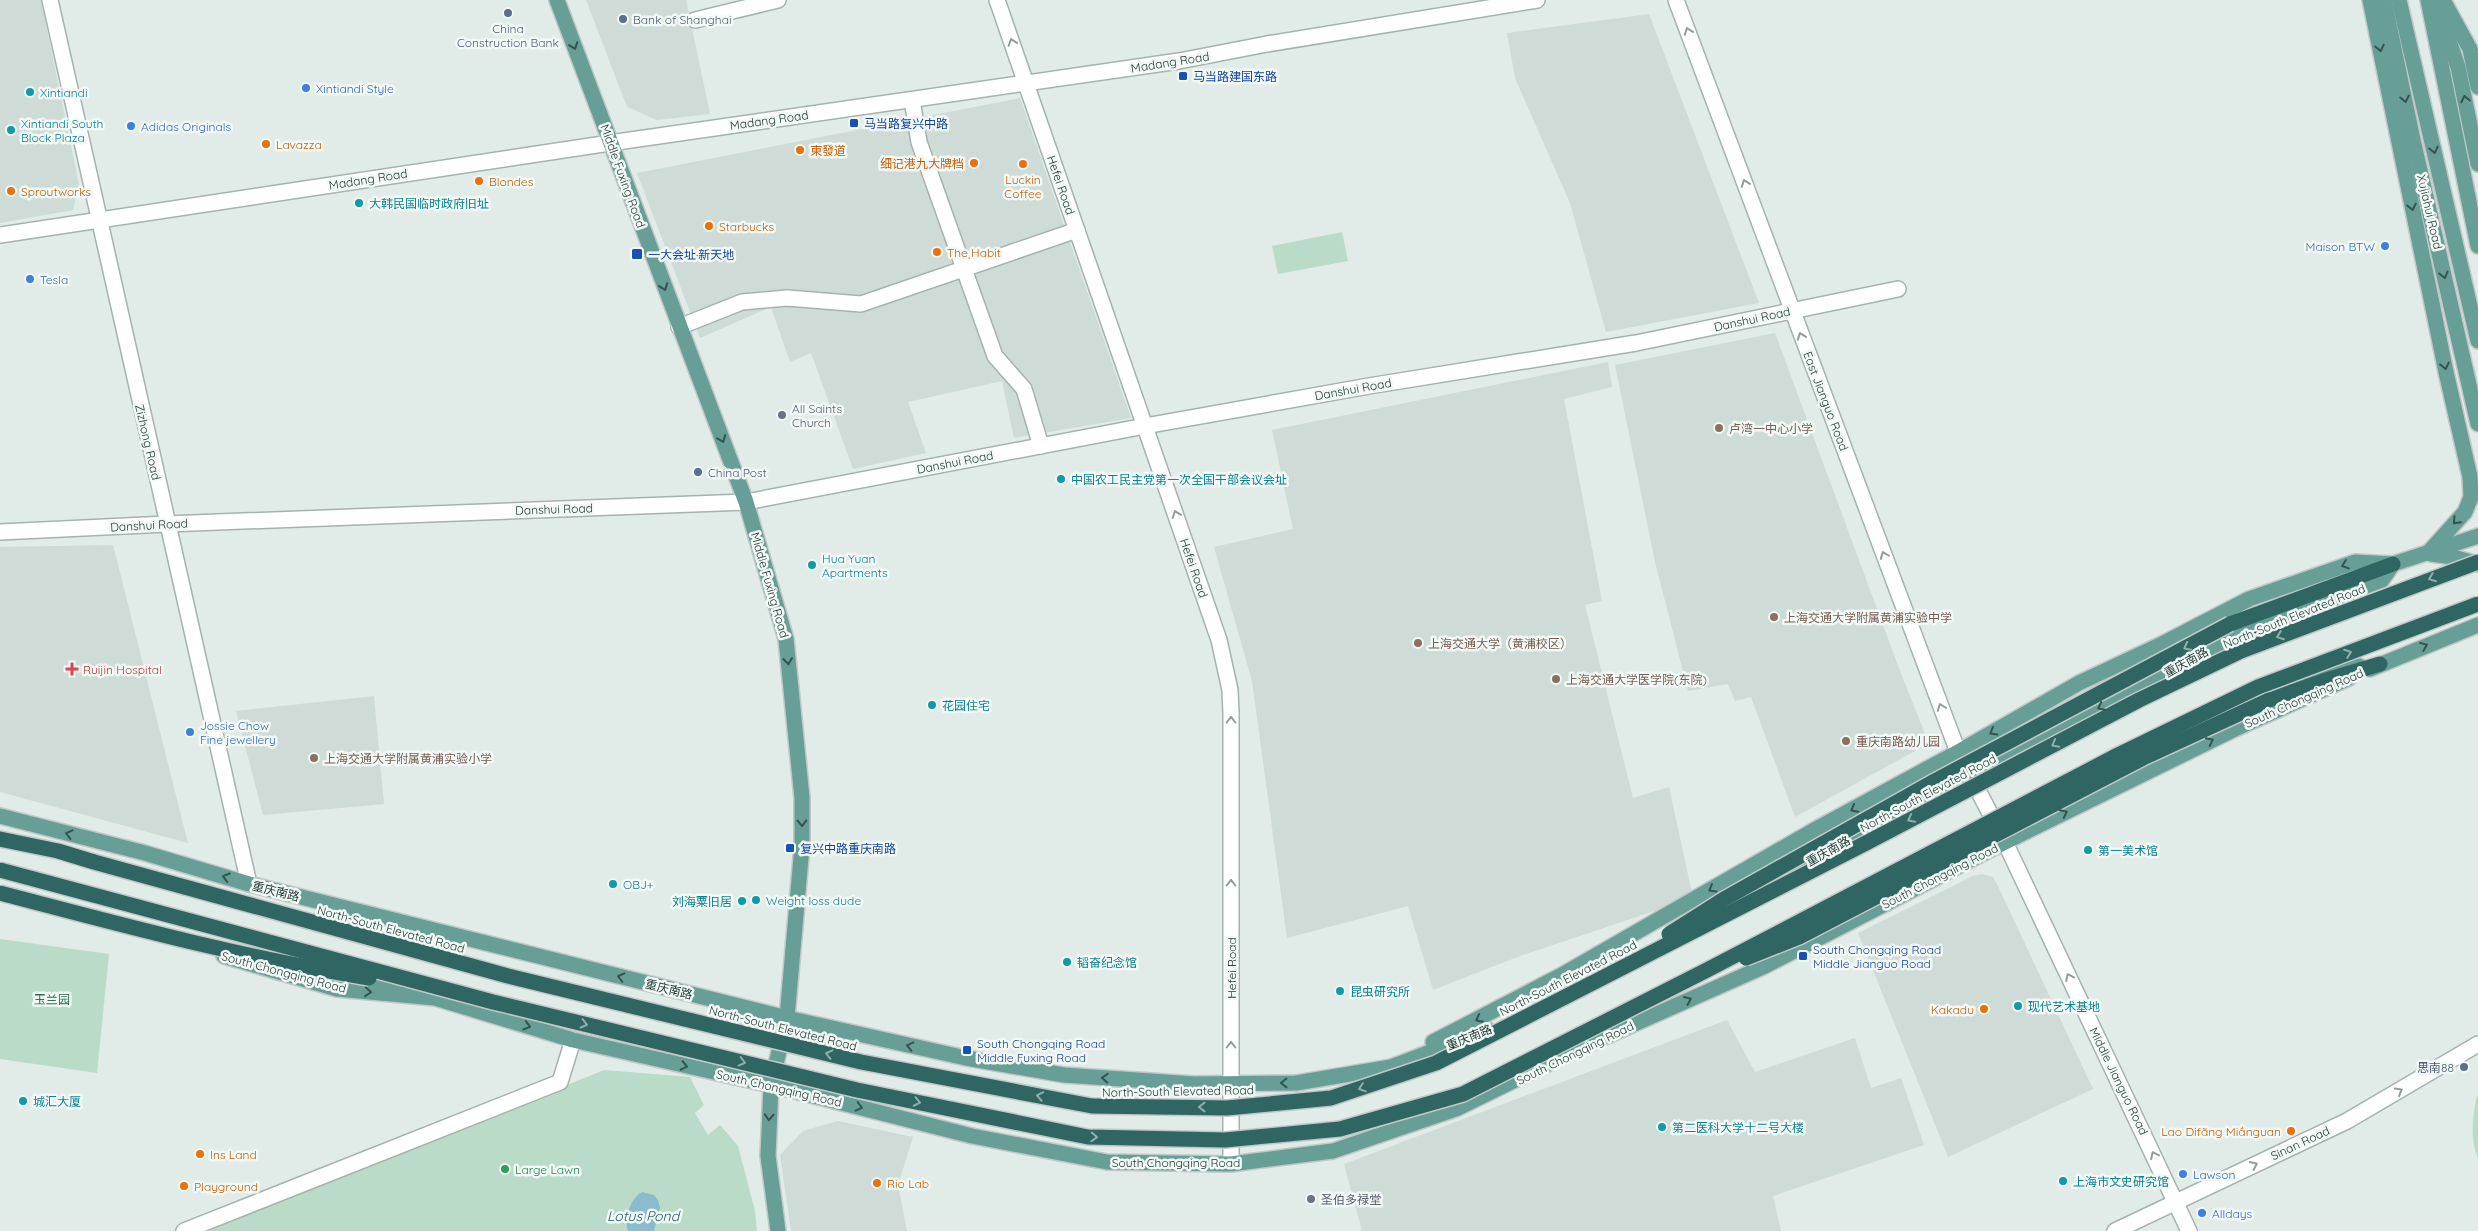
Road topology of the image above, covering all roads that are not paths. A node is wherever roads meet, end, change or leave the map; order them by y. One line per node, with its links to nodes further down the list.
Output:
1 (50, 0): 19 (street, Zizhong Road)
2 (557, 0): 17 (main road, Middle Fuxing Road, one-way to 17)
3 (778, 0): 13 (street)
4 (997, 0): 14 (street, Hefei Road, one-way to 4)
5 (1537, 0): 14 (street, Madang Road)
6 (1676, 0): 25 (street, East Jianguo Road, one-way to 6)
7 (2370, 0): 36 (main road, one-way to 36)
8 (2384, 0): 28 (main road, Xujiahui Road, one-way to 28)
9 (2399, 0): 27 (main road, Xujiahui Road, one-way to 27)
10 (2428, 0): 22 (main road)
11 (2435, 0): 18 (main road, one-way to 11)
12 (2443, 0): 15 (main road)
13 (695, 20)
14 (1026, 84): 16 (street, Madang Road); 20 (street, Hefei Road)
15 (2478, 87)
16 (912, 100): 17 (street, Madang Road); 23 (street)
17 (610, 143): 19 (street, Madang Road); 26 (main road, Middle Fuxing Road, one-way to 26)
18 (2478, 164)
19 (98, 219): 21 (street, Madang Road); 32 (street, Zizhong Road)
20 (1077, 230): 23 (street); 29 (street, Hefei Road)
21 (0, 235)
22 (2478, 246)
23 (963, 268): 26 (street); 30 (street)
24 (1898, 289): 25 (street, Danshui Road)
25 (1792, 311): 29 (street, Danshui Road); 42 (street, East Jianguo Road, one-way to 25)
26 (679, 327): 31 (main road, Middle Fuxing Road, one-way to 31)
27 (2478, 341)
28 (2478, 424)
29 (1145, 426): 30 (street, Danshui Road); 65 (street, Hefei Road, one-way to 29)
30 (1041, 446): 31 (street, Danshui Road)
31 (746, 502): 32 (street, Danshui Road); 60 (main road, Middle Fuxing Road, one-way to 60)
32 (166, 524): 34 (street, Danshui Road); 53 (street, Zizhong Road)
33 (2478, 526): 36 (main road)
34 (0, 532)
35 (2478, 536): 36 (main road)
36 (2427, 554): 37 (main road); 38 (main road)
37 (2478, 563): 57 (highway, North-South Elevated Road, one-way to 57, bridge)
38 (2393, 564): 42 (main road, one-way to 42); 43 (main road, 重庆南路, one-way to 43); 57 (highway, one-way to 57, bridge)
39 (2478, 604): 56 (highway, one-way to 39, bridge)
40 (2475, 629): 41 (main road, South Chongqing Road, one-way to 40)
41 (2380, 664): 46 (main road); 49 (main road, South Chongqing Road, one-way to 41); 56 (highway, bridge)
42 (1958, 752): 43 (street, East Jianguo Road); 64 (main road, one-way to 64)
43 (1970, 773): 44 (street, East Jianguo Road); 64 (main road, 重庆南路)
44 (1983, 798): 46 (street, Middle Jianguo Road)
45 (0, 816): 53 (main road, 重庆南路, one-way to 45)
46 (1995, 823): 49 (street, Middle Jianguo Road); 63 (main road)
47 (0, 833): 50 (highway)
48 (0, 839): 50 (highway, North-South Elevated Road)
49 (2005, 842): 63 (main road, South Chongqing Road, one-way to 49); 68 (street, Middle Jianguo Road, one-way to 49)
50 (58, 851): 57 (highway, North-South Elevated Road, one-way to 50, bridge)
51 (0, 870): 59 (highway, bridge)
52 (0, 876): 55 (main road)
53 (249, 884): 60 (main road, 重庆南路, one-way to 53)
54 (0, 895): 58 (main road, South Chongqing Road); 59 (highway, bridge)
55 (289, 954): 58 (main road); 59 (main road)
56 (1709, 969): 59 (highway, one-way to 56, bridge)
57 (1612, 973)
58 (311, 980): 59 (main road, South Chongqing Road, one-way to 59)
59 (435, 992): 61 (main road, South Chongqing Road, one-way to 61)
60 (787, 1018): 65 (main road, one-way to 60); 66 (main road, Middle Fuxing Road)
61 (573, 1040): 66 (main road, South Chongqing Road, one-way to 66); 69 (street)
62 (2478, 1044): 68 (street, Sinan Road, one-way to 62)
63 (1580, 1048): 67 (main road, South Chongqing Road)
64 (1333, 1078): 65 (main road, one-way to 65)
65 (1231, 1084): 67 (street, Hefei Road)
66 (771, 1085): 67 (main road, South Chongqing Road, one-way to 67); 70 (main road, Middle Fuxing Road, one-way to 70)
67 (1231, 1164)
68 (2177, 1201): 71 (street, Sinan Road); 72 (street, Middle Jianguo Road)
69 (184, 1231)
70 (778, 1231)
71 (2115, 1231)
72 (2189, 1231)

